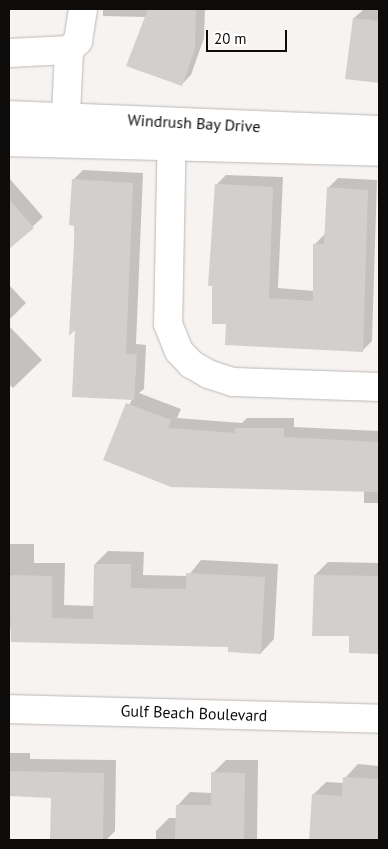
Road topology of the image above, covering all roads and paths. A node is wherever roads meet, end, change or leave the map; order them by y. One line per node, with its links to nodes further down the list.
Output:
1 (84, 9): 2 (street)
2 (69, 50): 3 (street); 5 (street)
3 (9, 53)
4 (9, 115): 5 (street, Windrush Bay Drive)
5 (66, 130): 7 (street, Windrush Bay Drive); 8 (street, Windrush Bay Drive)
6 (379, 130): 7 (street, Windrush Bay Drive)
7 (171, 134): 9 (street, Windrush Bay Drive); 10 (street)
8 (9, 142)
9 (379, 152)
10 (379, 387)
11 (9, 709): 12 (street, Gulf Beach Boulevard)
12 (379, 719)

